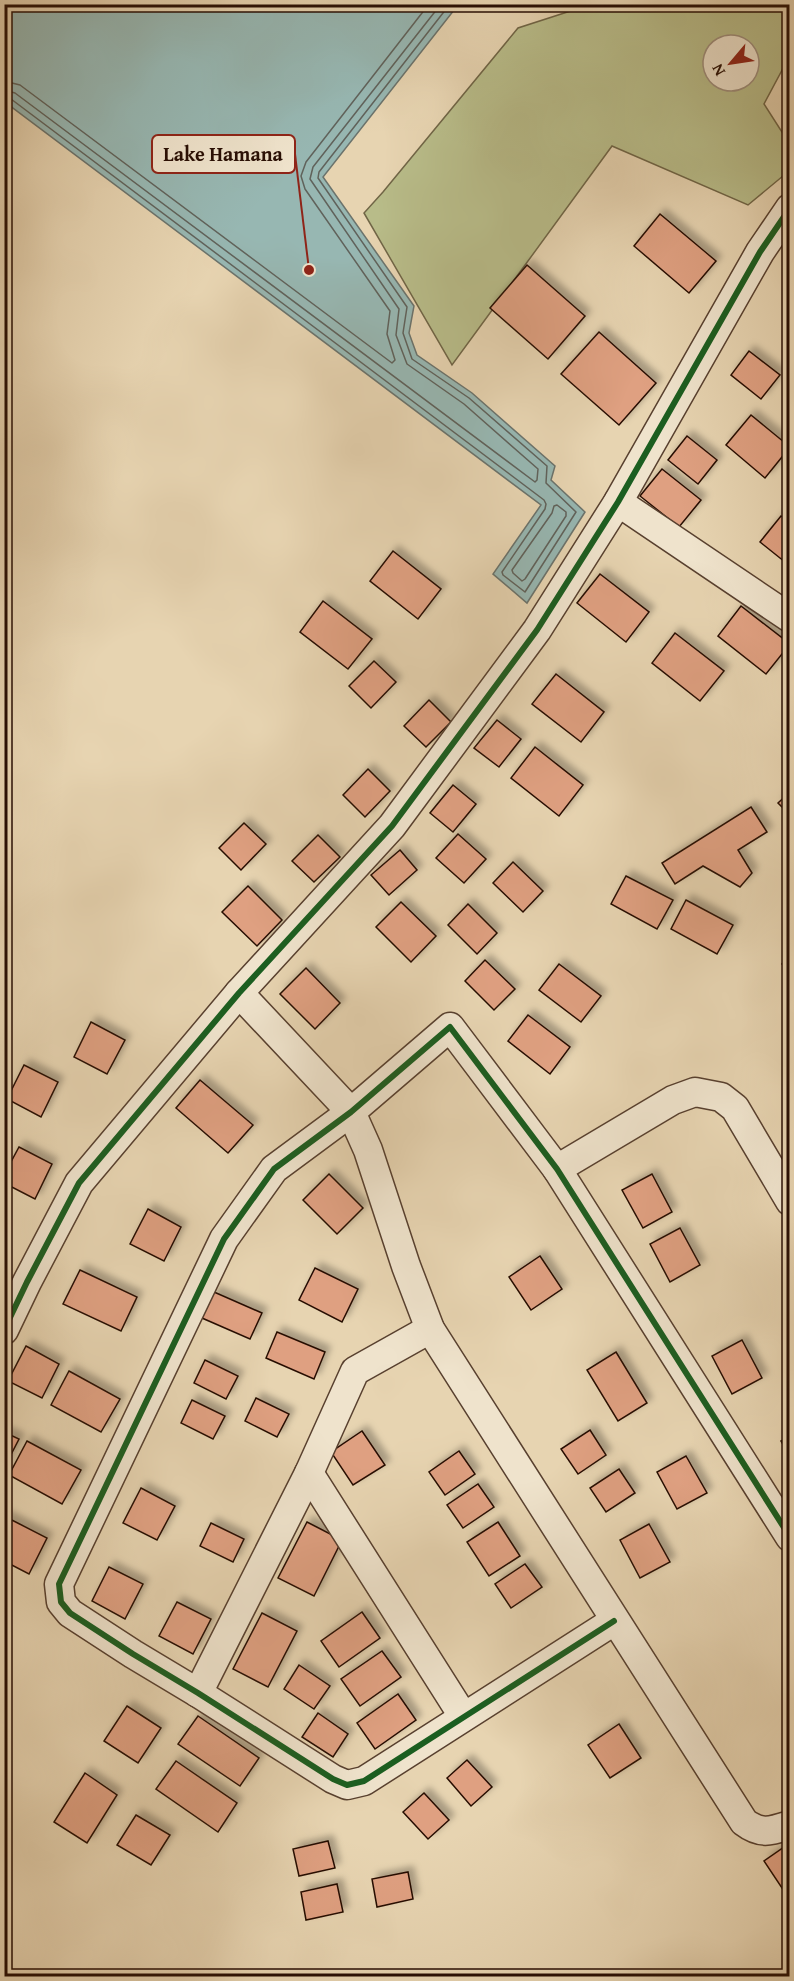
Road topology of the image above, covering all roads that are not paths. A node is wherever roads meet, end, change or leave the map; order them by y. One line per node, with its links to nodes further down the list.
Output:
1 (789, 207): 2 (street)
2 (618, 502): 3 (street); 4 (street)
3 (789, 618)
4 (239, 993): 5 (street); 9 (street)
5 (351, 1112): 6 (street); 8 (street); 13 (street)
6 (557, 1169): 7 (street); 11 (street)
7 (789, 1201)
8 (430, 1329): 10 (street); 12 (street)
9 (4, 1330)
10 (309, 1473): 13 (street); 14 (street)
11 (789, 1537)
12 (614, 1621): 14 (street); 15 (street)
13 (198, 1693): 14 (street)
14 (463, 1716)
15 (789, 1825)

